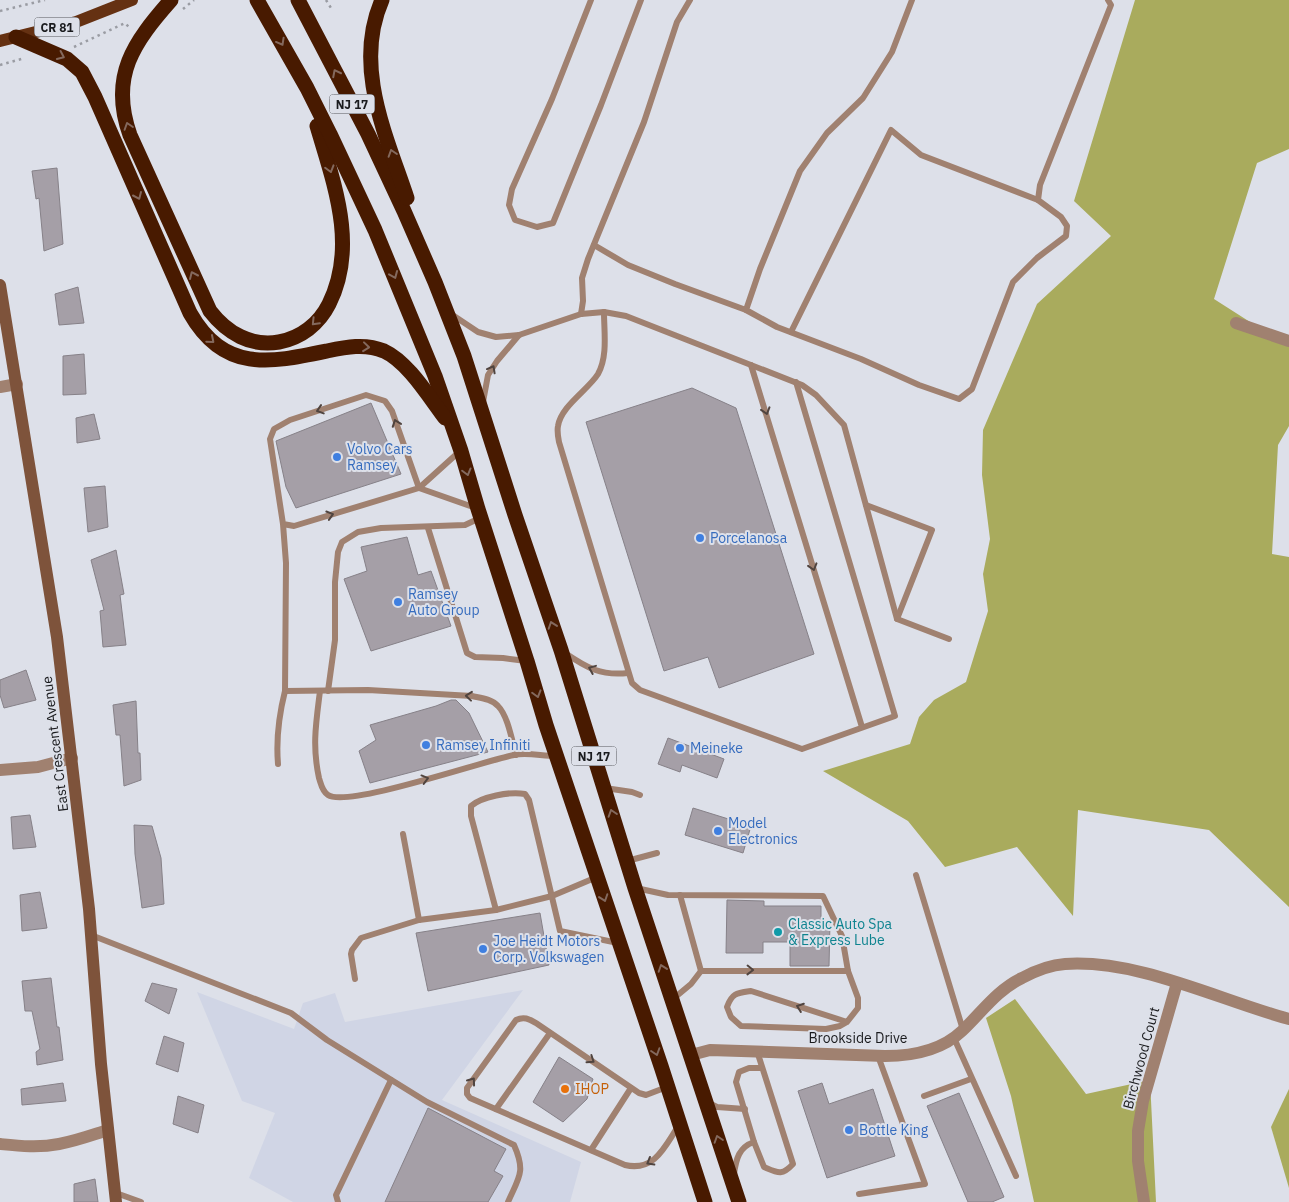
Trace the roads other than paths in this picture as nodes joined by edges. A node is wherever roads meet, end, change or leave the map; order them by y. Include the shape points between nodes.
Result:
1 (132, 0) edge
2 (257, 0) edge
3 (298, 0) edge
4 (382, 0) edge
5 (591, 0) edge
6 (641, 0) edge
7 (690, 0) edge
8 (912, 0) edge
9 (1108, 0) edge
10 (177, 8) edge
11 (16, 37) junction
12 (0, 41) edge
13 (306, 88) junction
14 (1038, 200) junction
15 (594, 245) junction
16 (435, 282) junction
17 (0, 285) edge
18 (746, 310) junction
19 (446, 311) junction
20 (604, 312) junction
21 (581, 314) junction
22 (1236, 324) dead end
23 (791, 332) junction
24 (519, 335) junction
25 (1289, 341) edge
26 (751, 365) junction
27 (796, 382) junction
28 (17, 384) junction
29 (0, 387) edge
30 (481, 411) junction
31 (452, 426) junction
32 (461, 451) junction
33 (419, 488) junction
34 (866, 505) junction
35 (479, 513) junction
36 (283, 524) junction
37 (428, 528) junction
38 (896, 620) junction
39 (949, 639) dead end
40 (561, 650) junction
41 (527, 662) junction
42 (628, 673) junction
43 (285, 691) junction
44 (320, 691) junction
45 (328, 691) junction
46 (862, 727) junction
47 (516, 754) junction
48 (557, 756) junction
49 (72, 758) junction
50 (278, 764) dead end
51 (0, 770) edge
52 (604, 788) junction
53 (640, 795) dead end
54 (403, 834) dead end
55 (657, 853) dead end
56 (627, 861) junction
57 (916, 875) dead end
58 (597, 878) junction
59 (635, 888) junction
60 (680, 895) junction
61 (552, 896) junction
62 (496, 910) junction
63 (419, 920) junction
64 (91, 935) junction
65 (620, 943) junction
66 (701, 970) junction
67 (848, 971) junction
68 (355, 979) dead end
69 (1176, 983) junction
70 (673, 998) junction
71 (1289, 1020) edge
72 (847, 1022) junction
73 (550, 1033) junction
74 (958, 1034) junction
75 (757, 1051) junction
76 (691, 1055) junction
77 (878, 1056) junction
78 (762, 1068) junction
79 (971, 1078) junction
80 (391, 1080) junction
81 (667, 1087) junction
82 (631, 1088) junction
83 (924, 1096) dead end
84 (706, 1102) junction
85 (496, 1109) junction
86 (744, 1109) junction
87 (680, 1124) junction
88 (108, 1130) junction
89 (754, 1142) junction
90 (0, 1144) edge
91 (591, 1150) junction
92 (1016, 1176) dead end
93 (732, 1182) junction
94 (859, 1194) dead end
95 (116, 1198) edge
96 (141, 1202) edge
97 (338, 1202) edge
98 (508, 1202) edge
99 (704, 1202) edge
100 (739, 1202) edge
101 (1144, 1202) edge

1 - 11 main road, CR 81 via 76,22
2 -> 13 highway, NJ 17
16 -> 3 highway, NJ 17 via 368,134
16 -> 4 highway via 373,92 372,33
5 - 6 lane via 512,189 509,205 515,220 537,227 553,223
7 - 15 lane via 677,22 644,122
8 - 18 lane via 892,52 864,98 827,133 800,171
9 - 14 lane via 1111,5 1040,185
13 -> 10 highway via 338,198 343,232 342,262 334,296 317,322 295,337 259,343 236,335 210,311 130,135 123,111 123,84 129,58 141,36
11 - 12 main road, CR 81
11 -> 31 highway via 67,58 82,72 190,313 212,342 237,356 263,361 286,360 350,346 373,347 395,357 405,366
13 -> 31 highway, NJ 17 via 375,230
14 - 23 lane via 921,155 891,130
14 - 23 lane via 1061,217 1067,226 1066,236 1013,282 972,390 959,398 919,385
15 - 18 lane via 628,265
15 - 21 lane via 582,278
16 - 19 highway, NJ 17
17 - 28 street, East Crescent Avenue
18 - 23 lane
19 - 24 lane via 478,332 496,337
19 - 30 highway, NJ 17
20 - 21 lane
20 - 26 lane via 626,316
20 - 42 lane via 602,363 597,374 562,415 558,442
21 - 24 lane
22 - 25 street
30 -> 24 lane via 488,375
26 - 27 lane
26 -> 46 lane
27 - 34 lane via 816,395 844,425
27 - 46 lane via 895,716
28 - 29 street
28 - 49 street, East Crescent Avenue via 57,637
40 -> 30 highway, NJ 17
31 - 32 highway, NJ 17
32 - 33 lane
32 -> 35 highway, NJ 17
33 - 35 lane
36 -> 33 lane via 294,526
33 -> 36 lane via 392,411 385,400 366,395 290,420 274,430 270,439
34 - 38 lane
34 - 38 lane via 932,530
35 - 37 lane via 464,525
35 - 41 highway, NJ 17
36 - 43 lane via 286,563
37 - 41 lane via 467,653 475,657
37 - 45 lane via 382,528 358,532 342,542 337,560 335,640
38 - 39 lane
42 -> 40 lane via 604,674
40 - 52 highway, NJ 17
41 -> 48 highway, NJ 17
42 - 46 lane via 640,690 802,749
43 - 44 lane
43 - 50 lane
44 - 45 lane
44 -> 47 lane via 314,735 315,758 322,788 337,798 378,792
47 -> 45 lane via 499,706 488,700 472,696 368,690
47 - 48 lane
48 - 58 highway, NJ 17
49 - 51 street via 38,767
49 - 64 street, East Crescent Avenue
52 - 53 lane
56 -> 52 highway, NJ 17
54 - 63 lane
55 - 56 lane
56 - 59 highway, NJ 17
57 - 74 lane
58 - 61 lane
58 -> 65 highway, NJ 17
59 - 60 lane
70 -> 59 highway, NJ 17
60 - 66 lane
60 - 67 lane via 823,896 842,936
61 - 62 lane
61 - 62 lane via 525,794 517,792 478,800 471,806 471,816
61 - 65 lane via 560,931
62 - 63 lane
63 - 68 lane via 361,938 351,954
64 - 80 lane via 291,1013
64 - 88 street, East Crescent Avenue
65 -> 81 highway, NJ 17
66 -> 67 lane
66 - 70 lane via 691,984
67 - 72 lane via 856,989 858,1008
69 - 71 street, Brookside Drive
69 - 74 street, Brookside Drive via 1120,967 1064,964 1044,968 998,993
69 - 101 street, Birchwood Court via 1143,1101 1138,1131 1138,1161
70 - 76 highway, NJ 17
72 -> 72 lane via 751,991 737,993 727,1007 731,1017 741,1026 826,1029
73 -> 82 lane
73 - 85 lane
85 -> 73 lane via 470,1098 467,1088 516,1020 527,1018
74 - 77 street, Brookside Drive via 928,1051
74 - 79 lane
75 - 76 street, Brookside Drive via 710,1050
75 - 77 street, Brookside Drive
75 - 78 lane
76 - 84 highway, NJ 17
77 - 94 lane via 925,1184
78 - 86 lane via 739,1072 736,1082
78 - 89 lane via 793,1164 778,1173 764,1167
79 - 83 lane
79 - 92 lane
80 - 97 lane via 336,1195
80 - 98 lane via 427,1102 514,1145 520,1158 521,1173
81 - 82 lane via 646,1095
81 - 87 highway, NJ 17
82 - 91 lane
84 - 86 lane
93 -> 84 highway, NJ 17
85 - 91 lane
86 - 89 lane
87 -> 91 lane via 658,1156 644,1166 625,1165
87 - 99 highway, NJ 17
88 - 90 street via 45,1146
88 - 95 street, East Crescent Avenue
89 - 93 lane via 746,1145 737,1156
93 - 100 highway, NJ 17
95 - 96 lane

